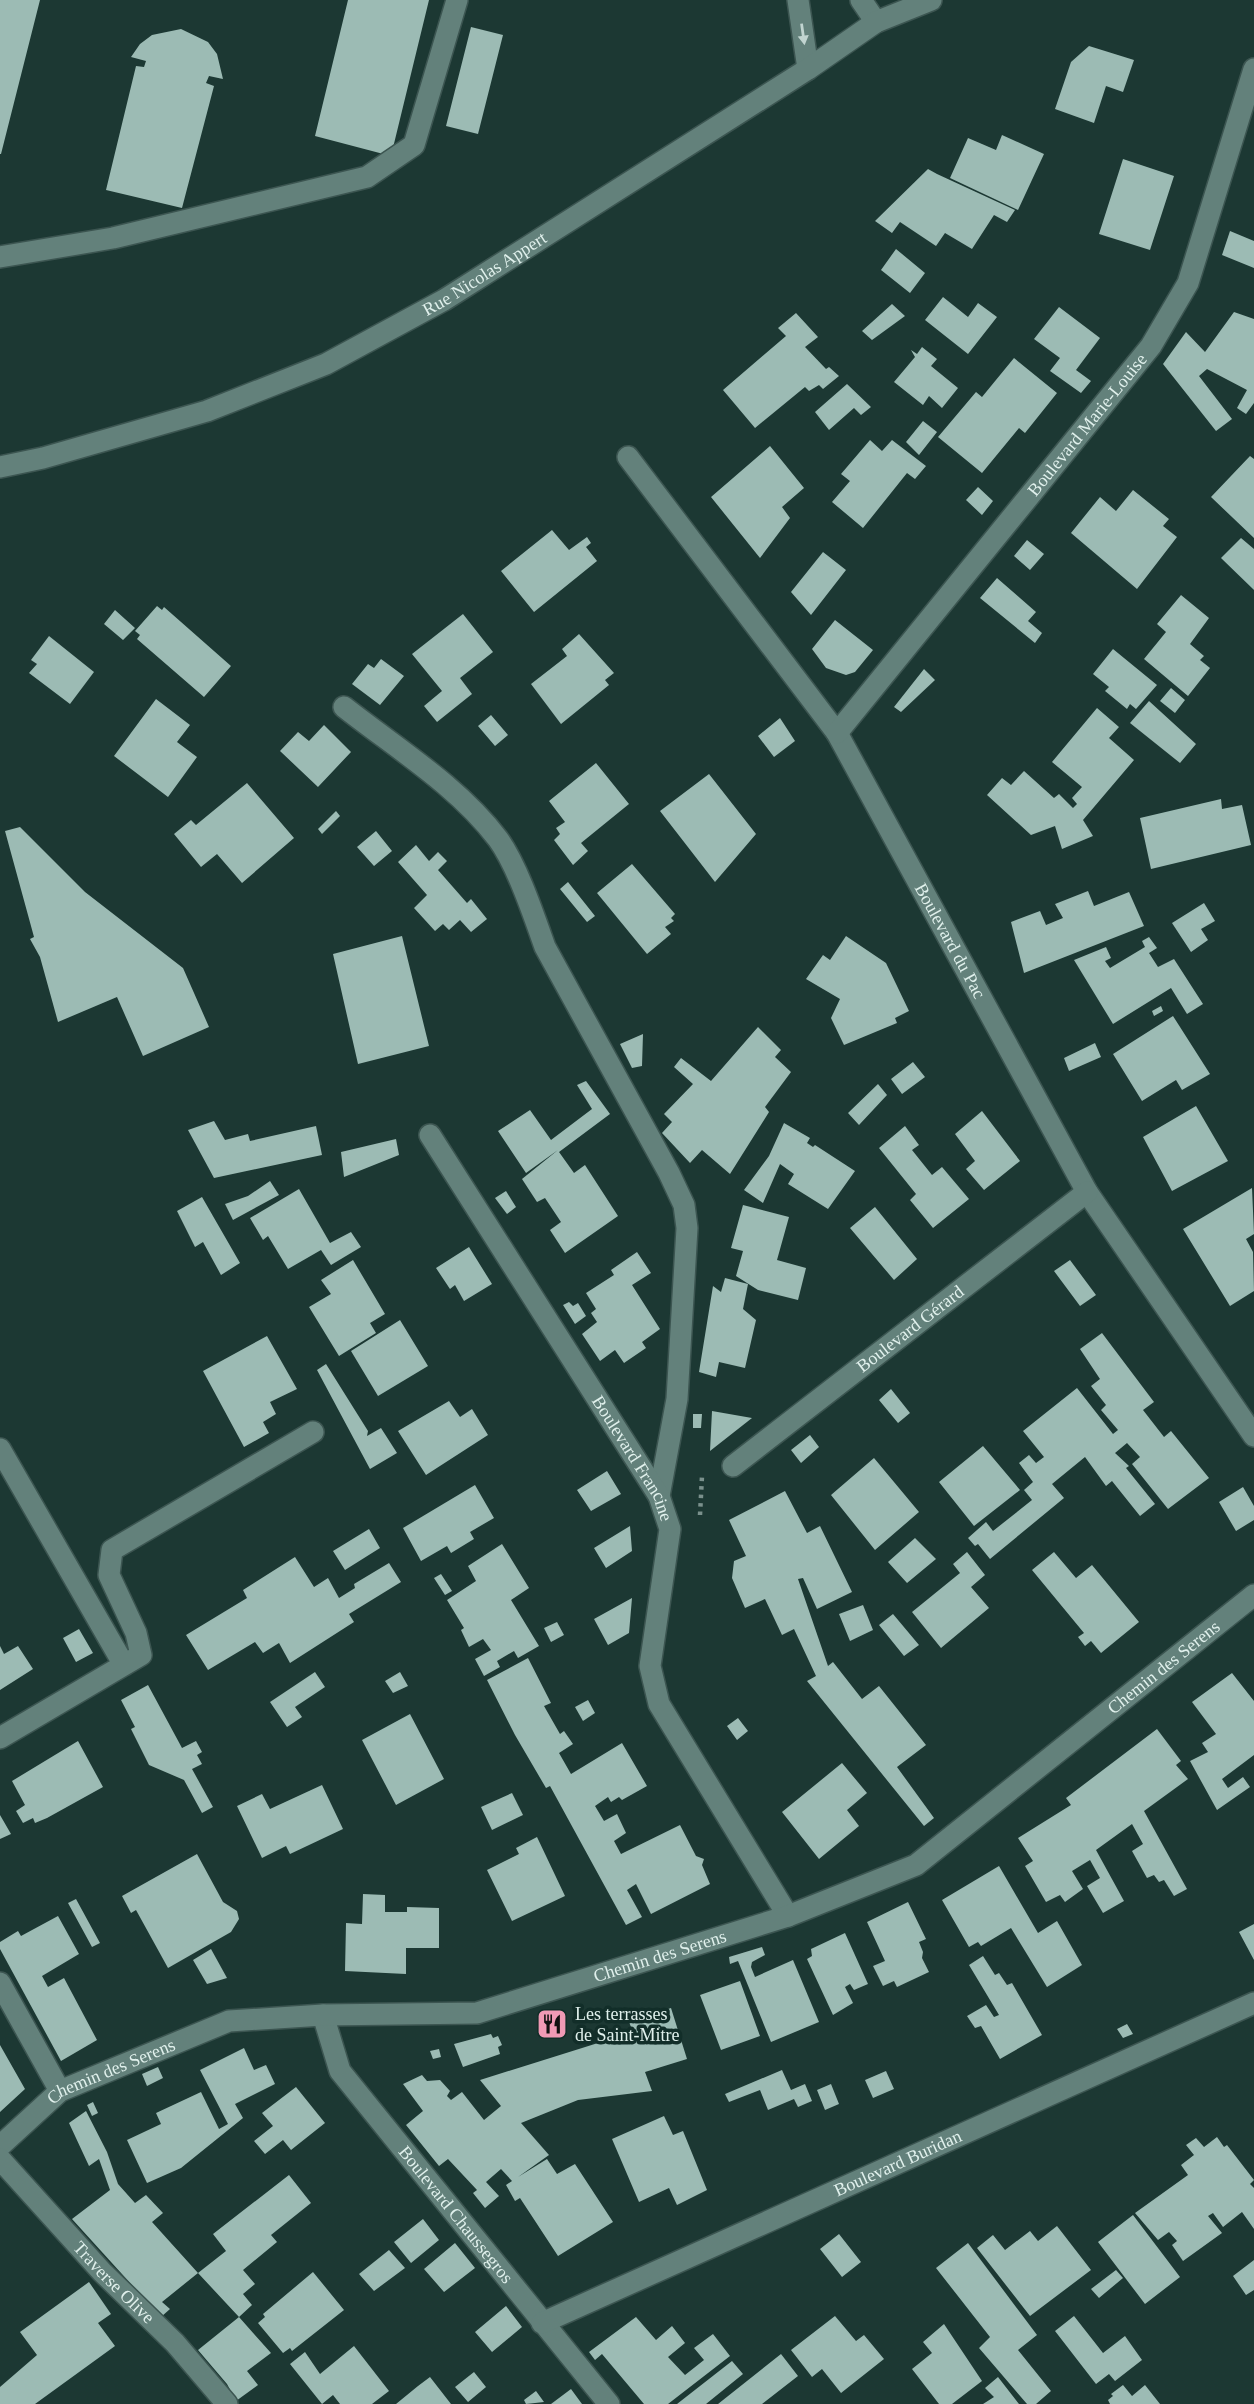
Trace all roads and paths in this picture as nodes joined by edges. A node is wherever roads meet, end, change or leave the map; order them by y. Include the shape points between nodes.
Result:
1 (457, 0) edge
2 (798, 0) edge
3 (861, 0) edge
4 (931, 0) edge
5 (876, 22) junction
6 (808, 69) junction
7 (1254, 69) edge
8 (0, 257) edge
9 (628, 457) dead end
10 (0, 467) edge
11 (344, 706) dead end
12 (837, 733) junction
13 (430, 1135) dead end
14 (1087, 1192) junction
15 (313, 1432) dead end
16 (1254, 1436) edge
17 (0, 1449) edge
18 (733, 1466) dead end
19 (659, 1496) junction
20 (1254, 1595) edge
21 (124, 1665) junction
22 (0, 1738) edge
23 (788, 1916) junction
24 (0, 1983) edge
25 (1254, 2003) edge
26 (323, 2015) junction
27 (60, 2091) junction
28 (0, 2146) edge
29 (0, 2159) edge
30 (542, 2323) junction
31 (227, 2404) edge
32 (608, 2404) edge

1 - 8 street via 414,145 367,177 113,238
2 -> 6 street
3 - 5 street
4 - 5 street, Rue Nicolas Appert
5 - 6 street, Rue Nicolas Appert
6 - 10 street, Rue Nicolas Appert via 444,300 326,364 207,411
7 - 12 street, Boulevard Marie-Louise via 1188,283 1150,346
9 - 12 street, Boulevard du Pac
11 - 19 street via 463,801 499,841 545,947 684,1205 687,1228 677,1399
12 - 14 street, Boulevard du Pac
13 - 19 street, Boulevard Francine
14 - 16 street, Boulevard du Pac
14 - 18 street, Boulevard Gérard
15 - 21 street via 112,1550 109,1575 136,1633 141,1655
17 - 21 street
19 - 23 street, Boulevard Francine via 670,1529 650,1666 659,1703
20 - 23 street, Chemin des Serens via 916,1865
21 - 22 street
23 - 26 street, Chemin des Serens via 477,2013
24 - 27 street
25 - 30 street, Boulevard Buridan
26 - 27 street, Chemin des Serens via 229,2021
26 - 30 street, Boulevard Chaussegros via 340,2071
27 - 28 street, Chemin des Serens
29 - 31 street, Traverse Olive
30 - 32 street, Boulevard Chaussegros

